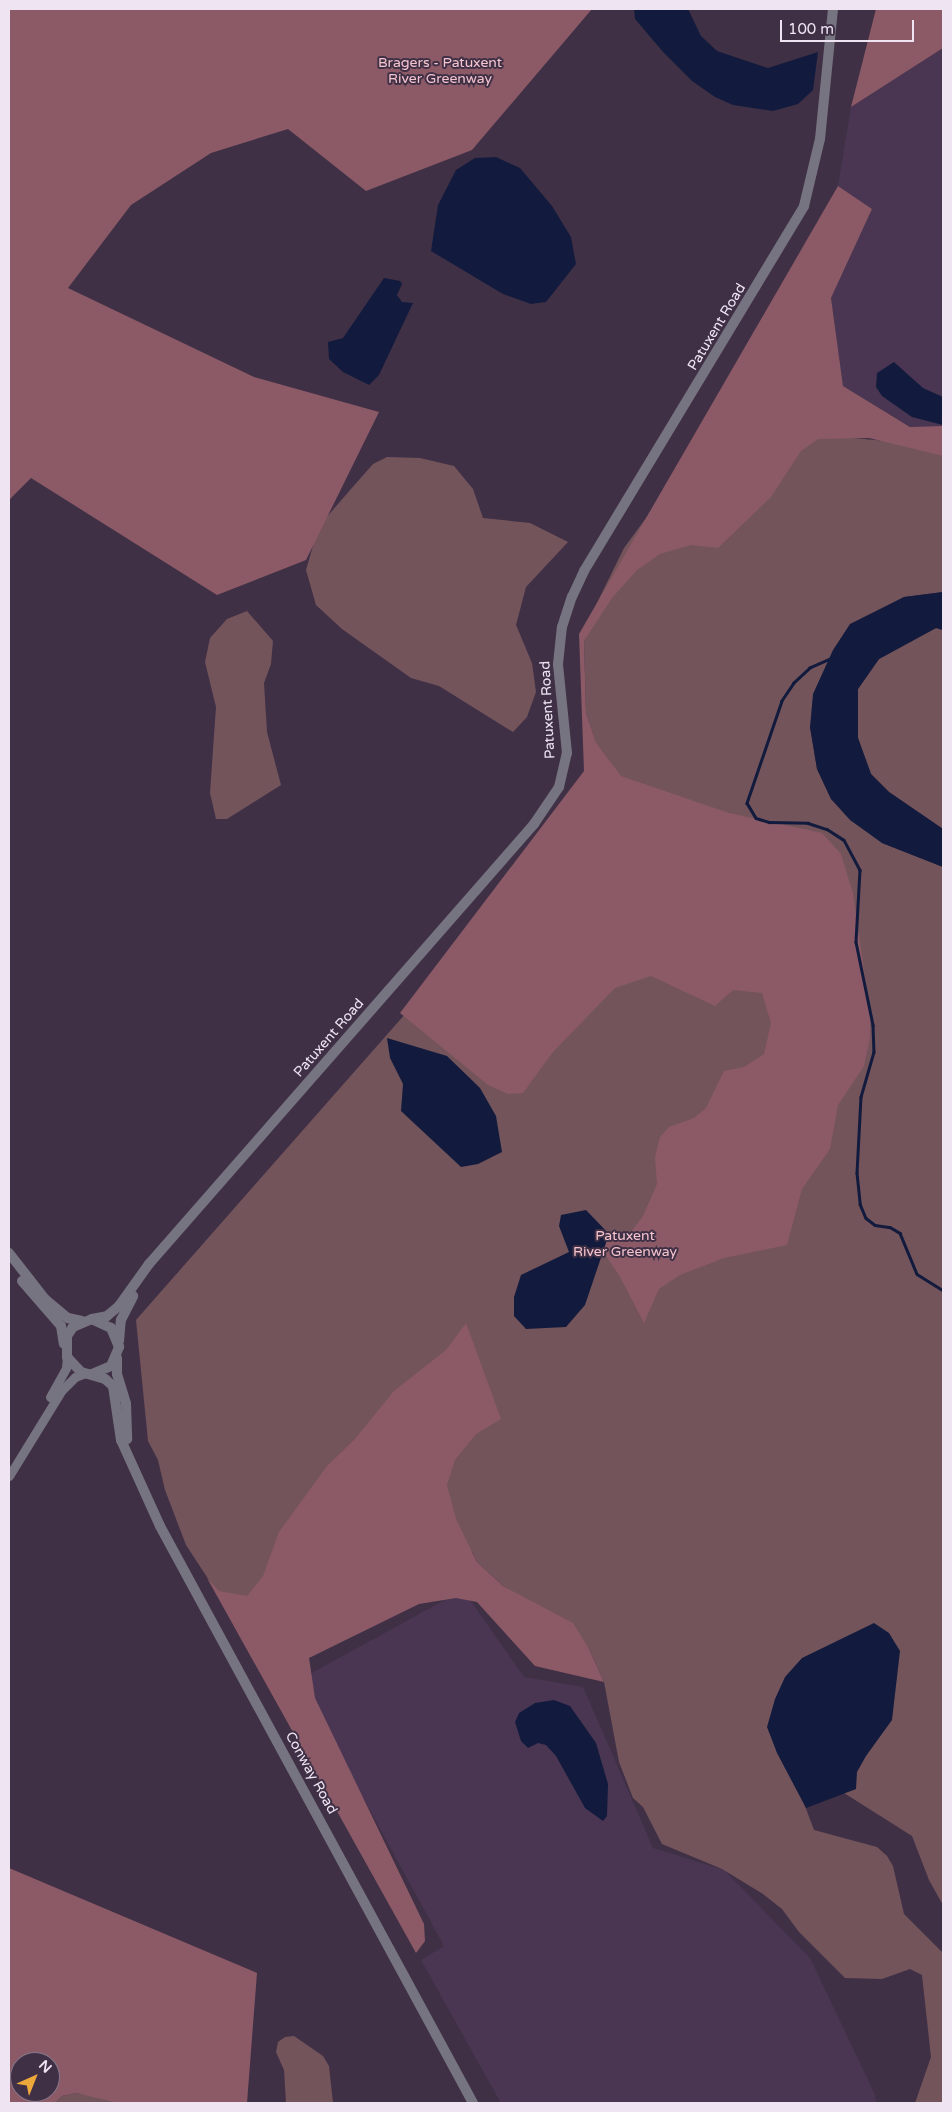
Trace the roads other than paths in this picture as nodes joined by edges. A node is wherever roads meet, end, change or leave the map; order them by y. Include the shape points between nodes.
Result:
1 (833, 9) edge
2 (11, 1257) edge
3 (149, 1264) junction
4 (87, 1320) junction
5 (66, 1352) junction
6 (118, 1352) junction
7 (89, 1374) junction
8 (39, 1422) junction
9 (127, 1456) junction
10 (9, 1476) edge
11 (474, 2103) edge

1 - 3 street, Patuxent Road via 820,140 804,206 584,571 572,597 562,627 558,664 567,753 559,787 534,824
2 - 4 street, Conway Road via 45,1299 68,1318
2 - 5 street, Conway Road via 29,1293 60,1326
3 - 4 street, Patuxent Road via 120,1306 107,1316
3 - 6 street, Patuxent Road via 121,1320
4 - 5 street via 73,1327
4 - 6 street, Conway Road via 111,1328
5 - 7 street, Conway Road via 72,1366
5 - 8 street via 66,1368
6 - 7 street via 102,1372
6 - 9 street, Conway Road via 117,1374 126,1404
7 - 8 street via 75,1377
7 - 9 street, Conway Road via 113,1386 121,1440
8 - 10 street
9 - 11 street, Conway Road via 160,1526

